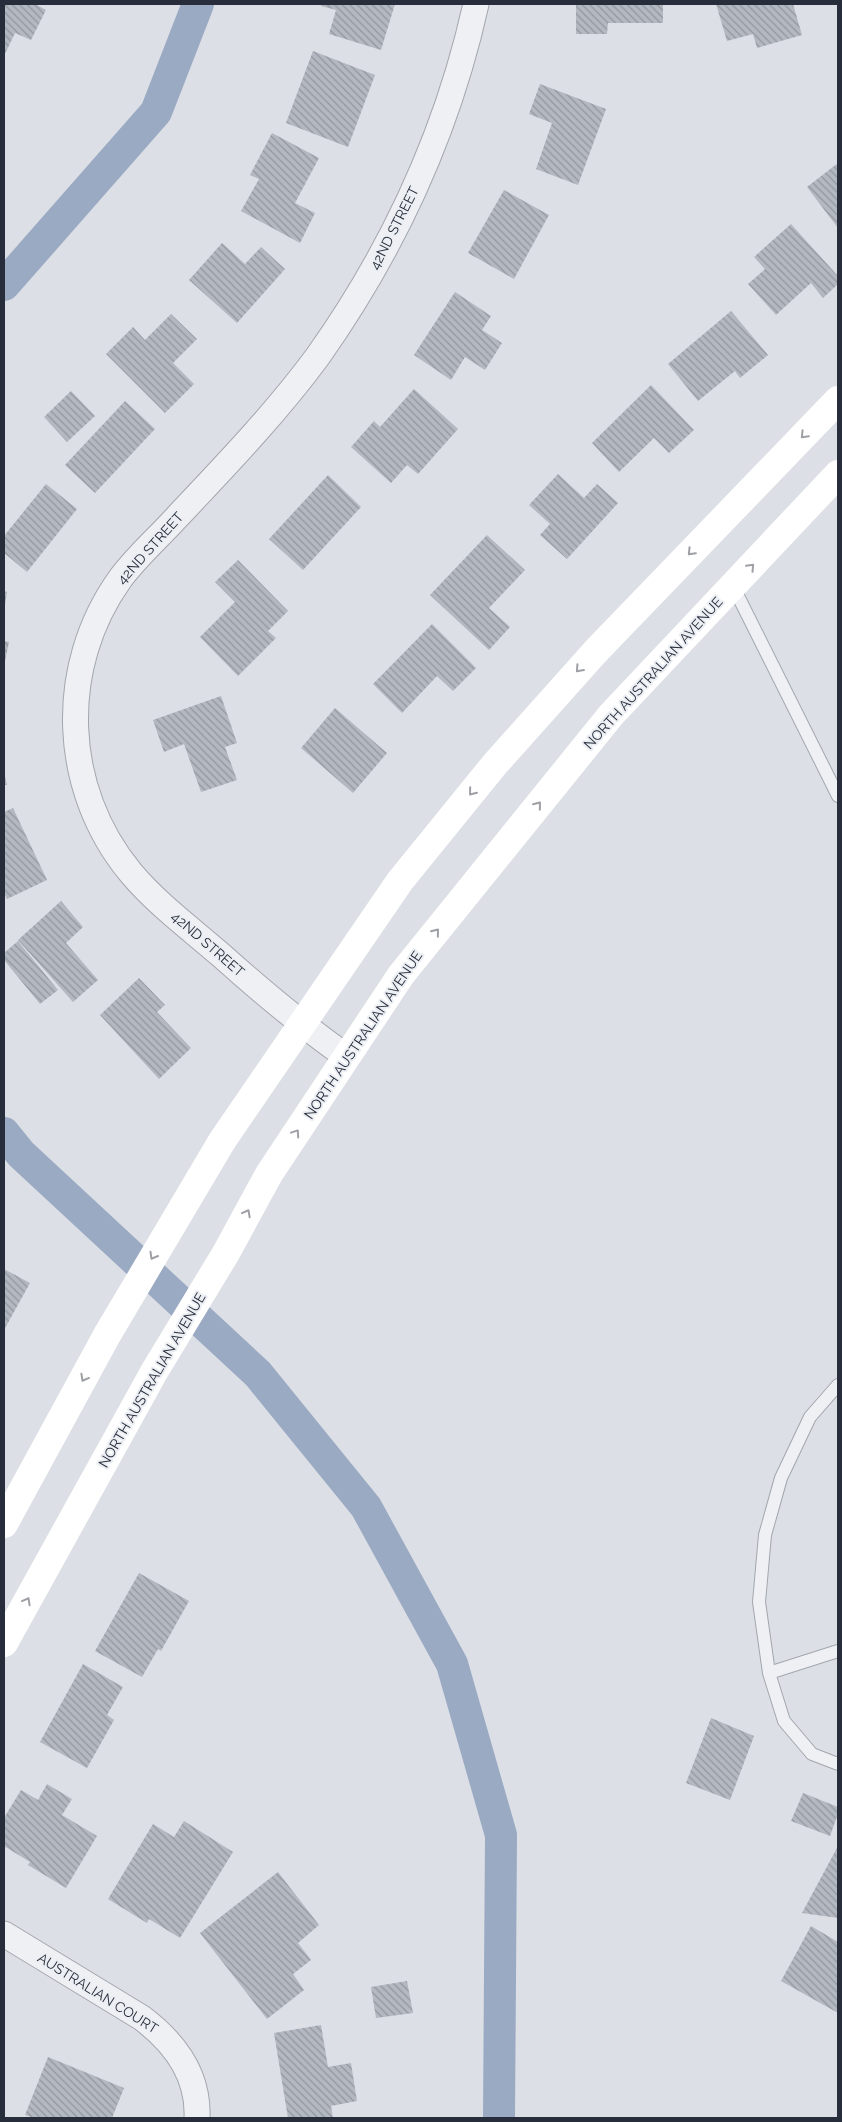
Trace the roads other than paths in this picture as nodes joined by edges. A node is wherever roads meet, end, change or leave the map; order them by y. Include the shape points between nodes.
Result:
1 (476, 4) edge
2 (838, 400) edge
3 (838, 474) edge
4 (733, 586) junction
5 (838, 796) edge
6 (300, 1024) junction
7 (347, 1057) junction
8 (838, 1385) edge
9 (4, 1524) edge
10 (4, 1643) edge
11 (838, 1651) edge
12 (769, 1673) junction
13 (838, 1764) edge
14 (4, 1934) edge
15 (197, 2118) edge

1 - 6 street, 42ND STREET via 448,106 413,194 369,277 317,356 258,429 123,576 96,620 80,669 75,704 77,757 102,831 148,892
2 -> 6 main road via 596,651 495,764 400,880
4 -> 3 main road, NORTH AUSTRALIAN AVENUE
4 - 5 lane
7 -> 4 main road, NORTH AUSTRALIAN AVENUE via 401,975 611,715
6 - 7 street, 42ND STREET
6 -> 9 main road via 177,1214
10 -> 7 main road, NORTH AUSTRALIAN AVENUE via 154,1372 269,1174
8 - 12 lane via 810,1417 781,1478 765,1535 759,1602
11 - 12 lane
12 - 13 lane via 784,1721 812,1754
14 - 15 street, AUSTRALIAN COURT via 161,2032 187,2066 194,2086

